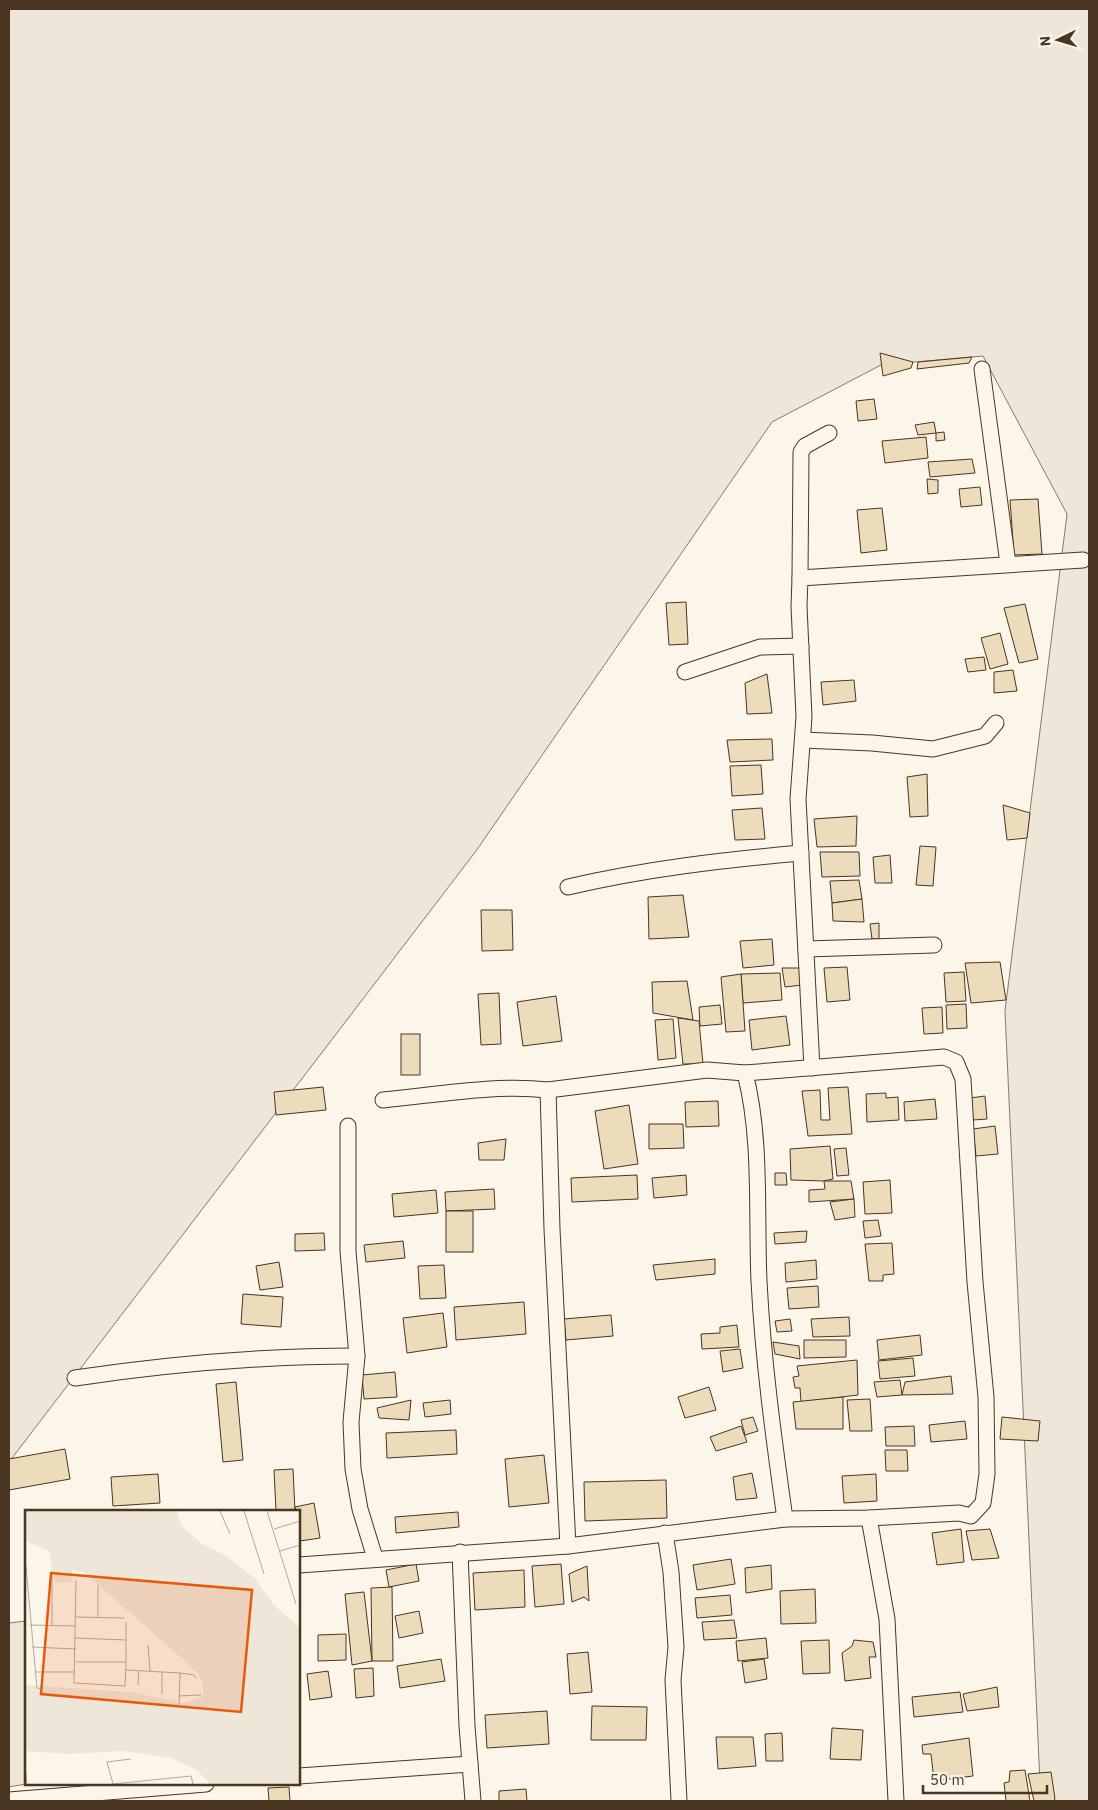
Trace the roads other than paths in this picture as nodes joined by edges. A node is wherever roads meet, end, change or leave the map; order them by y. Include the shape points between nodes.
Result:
1 (982, 369) dead end
2 (829, 433) dead end
3 (1082, 560) dead end
4 (1008, 564) junction
5 (800, 578) junction
6 (801, 646) junction
7 (685, 672) dead end
8 (996, 723) dead end
9 (803, 740) junction
10 (801, 853) junction
11 (568, 887) dead end
12 (934, 945) dead end
13 (806, 949) junction
14 (812, 1068) junction
15 (745, 1073) junction
16 (548, 1090) junction
17 (383, 1100) dead end
18 (348, 1126) dead end
19 (357, 1356) junction
20 (74, 1378) dead end
21 (869, 1518) junction
22 (785, 1519) junction
23 (665, 1533) junction
24 (568, 1546) junction
25 (460, 1552) junction
26 (375, 1558) junction
27 (300, 1565) edge
28 (470, 1764) junction
29 (300, 1776) edge
30 (194, 1785) edge
31 (9, 1800) edge
32 (473, 1801) edge
33 (679, 1801) edge
34 (896, 1801) edge

1 - 4 street
2 - 5 street via 800,452
3 - 4 street
4 - 5 street
5 - 6 street
6 - 7 street via 760,648
6 - 9 street
8 - 9 street via 985,736 933,749
9 - 10 street via 798,799
10 - 11 street via 688,864
10 - 13 street
12 - 13 street
13 - 14 street
14 - 15 street
14 - 21 street via 944,1057 956,1062 963,1080 974,1282 986,1397 987,1474 983,1503 970,1516 959,1513
15 - 16 street via 707,1070
15 - 22 street via 754,1136 759,1283
16 - 17 street via 488,1090
16 - 24 street
18 - 19 street via 348,1251
19 - 20 street via 219,1360
19 - 26 street via 351,1422 353,1469 360,1509
21 - 22 street
21 - 34 street via 888,1619
22 - 23 street
23 - 24 street
23 - 33 street via 676,1647 673,1680
24 - 25 street
25 - 26 street
25 - 28 street
26 - 27 street
28 - 29 street
28 - 32 street
30 - 31 street

